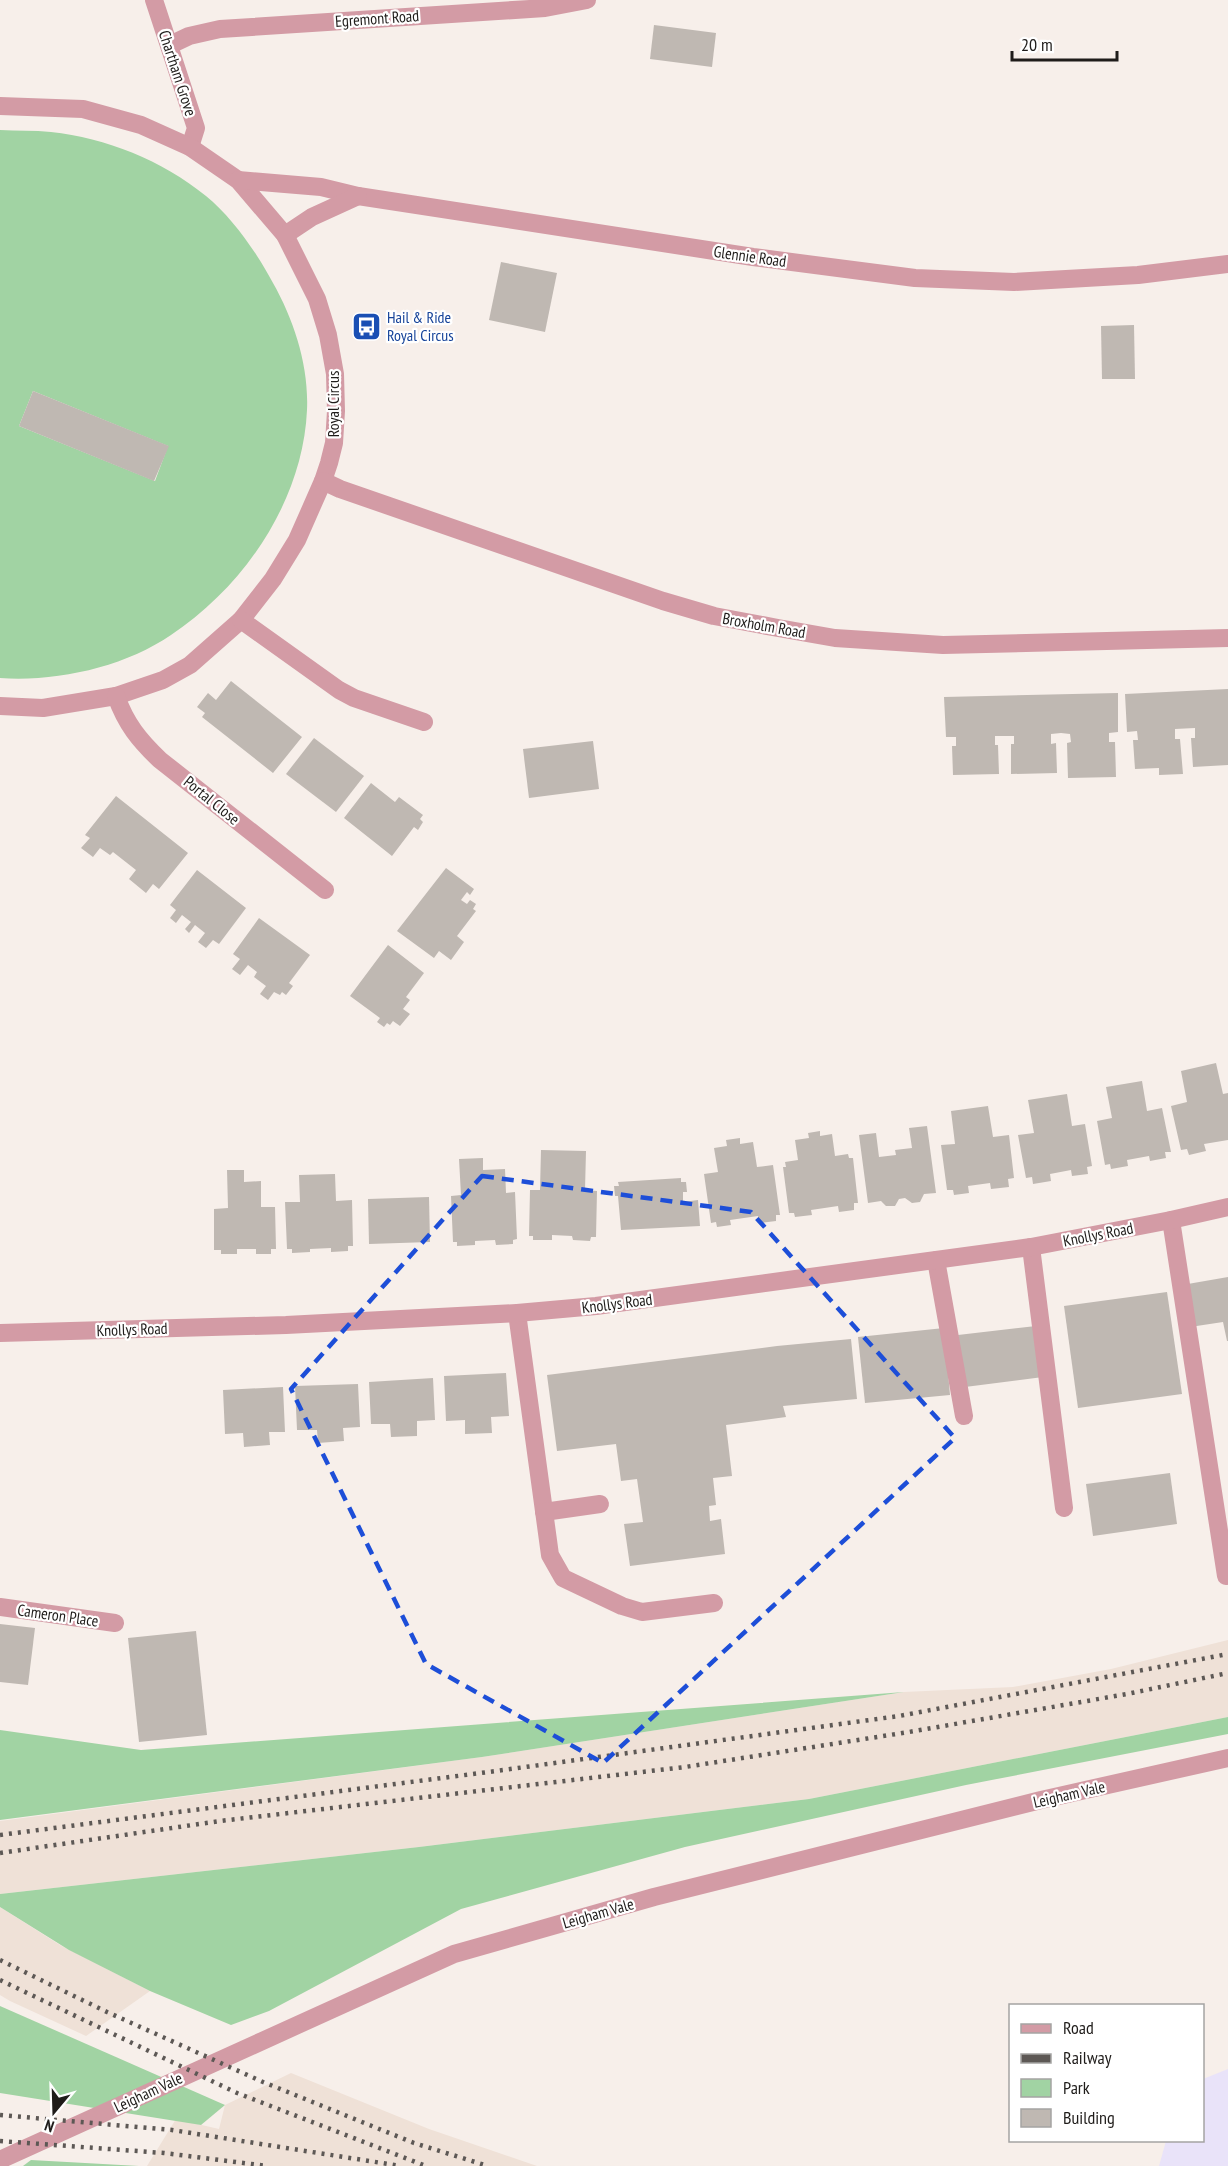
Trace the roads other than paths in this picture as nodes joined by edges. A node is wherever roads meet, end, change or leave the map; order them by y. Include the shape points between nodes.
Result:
1 (154, 0) edge
2 (587, 0) edge
3 (170, 45) junction
4 (0, 106) edge
5 (190, 147) junction
6 (238, 180) junction
7 (358, 196) junction
8 (285, 235) junction
9 (1228, 264) edge
10 (323, 481) junction
11 (241, 620) junction
12 (1228, 638) edge
13 (116, 696) junction
14 (0, 706) edge
15 (424, 722) dead end
16 (325, 890) dead end
17 (1228, 1207) edge
18 (1171, 1220) junction
19 (1031, 1247) junction
20 (936, 1260) junction
21 (517, 1312) junction
22 (0, 1333) edge
23 (964, 1416) dead end
24 (600, 1504) dead end
25 (1064, 1508) dead end
26 (544, 1512) junction
27 (1226, 1576) dead end
28 (714, 1603) dead end
29 (0, 1607) edge
30 (115, 1623) dead end
31 (1228, 1758) edge
32 (0, 2160) edge

1 - 3 street, Chartham Grove
2 - 3 street, Egremont Road via 545,8 220,29
3 - 5 street, Chartham Grove via 196,128
4 - 5 street, Royal Circus via 83,110 141,125
5 - 6 street, Royal Circus
6 - 7 street, Glennie Road via 321,187
6 - 8 street, Royal Circus
7 - 8 street via 312,217
7 - 9 street, Glennie Road via 915,278 1014,282 1138,275
8 - 10 street, Royal Circus via 317,299 335,374 334,443
10 - 11 street, Royal Circus via 297,540
10 - 12 street, Broxholm Road via 478,539 663,601 714,616 835,638 943,645
11 - 13 street, Royal Circus via 190,665 163,680
11 - 15 street via 339,690
13 - 14 street, Royal Circus via 43,708
13 - 16 street, Portal Close via 139,739 160,759
17 - 18 street, Knollys Road
18 - 19 street, Knollys Road
18 - 27 street
19 - 20 street, Knollys Road
19 - 25 street
20 - 21 street, Knollys Road via 596,1306
20 - 23 street
21 - 22 street, Knollys Road via 286,1325
21 - 26 street
24 - 26 street
26 - 28 street via 550,1555 563,1578 642,1612
29 - 30 street, Cameron Place
31 - 32 street, Leigham Vale via 1041,1800 654,1897 454,1954

